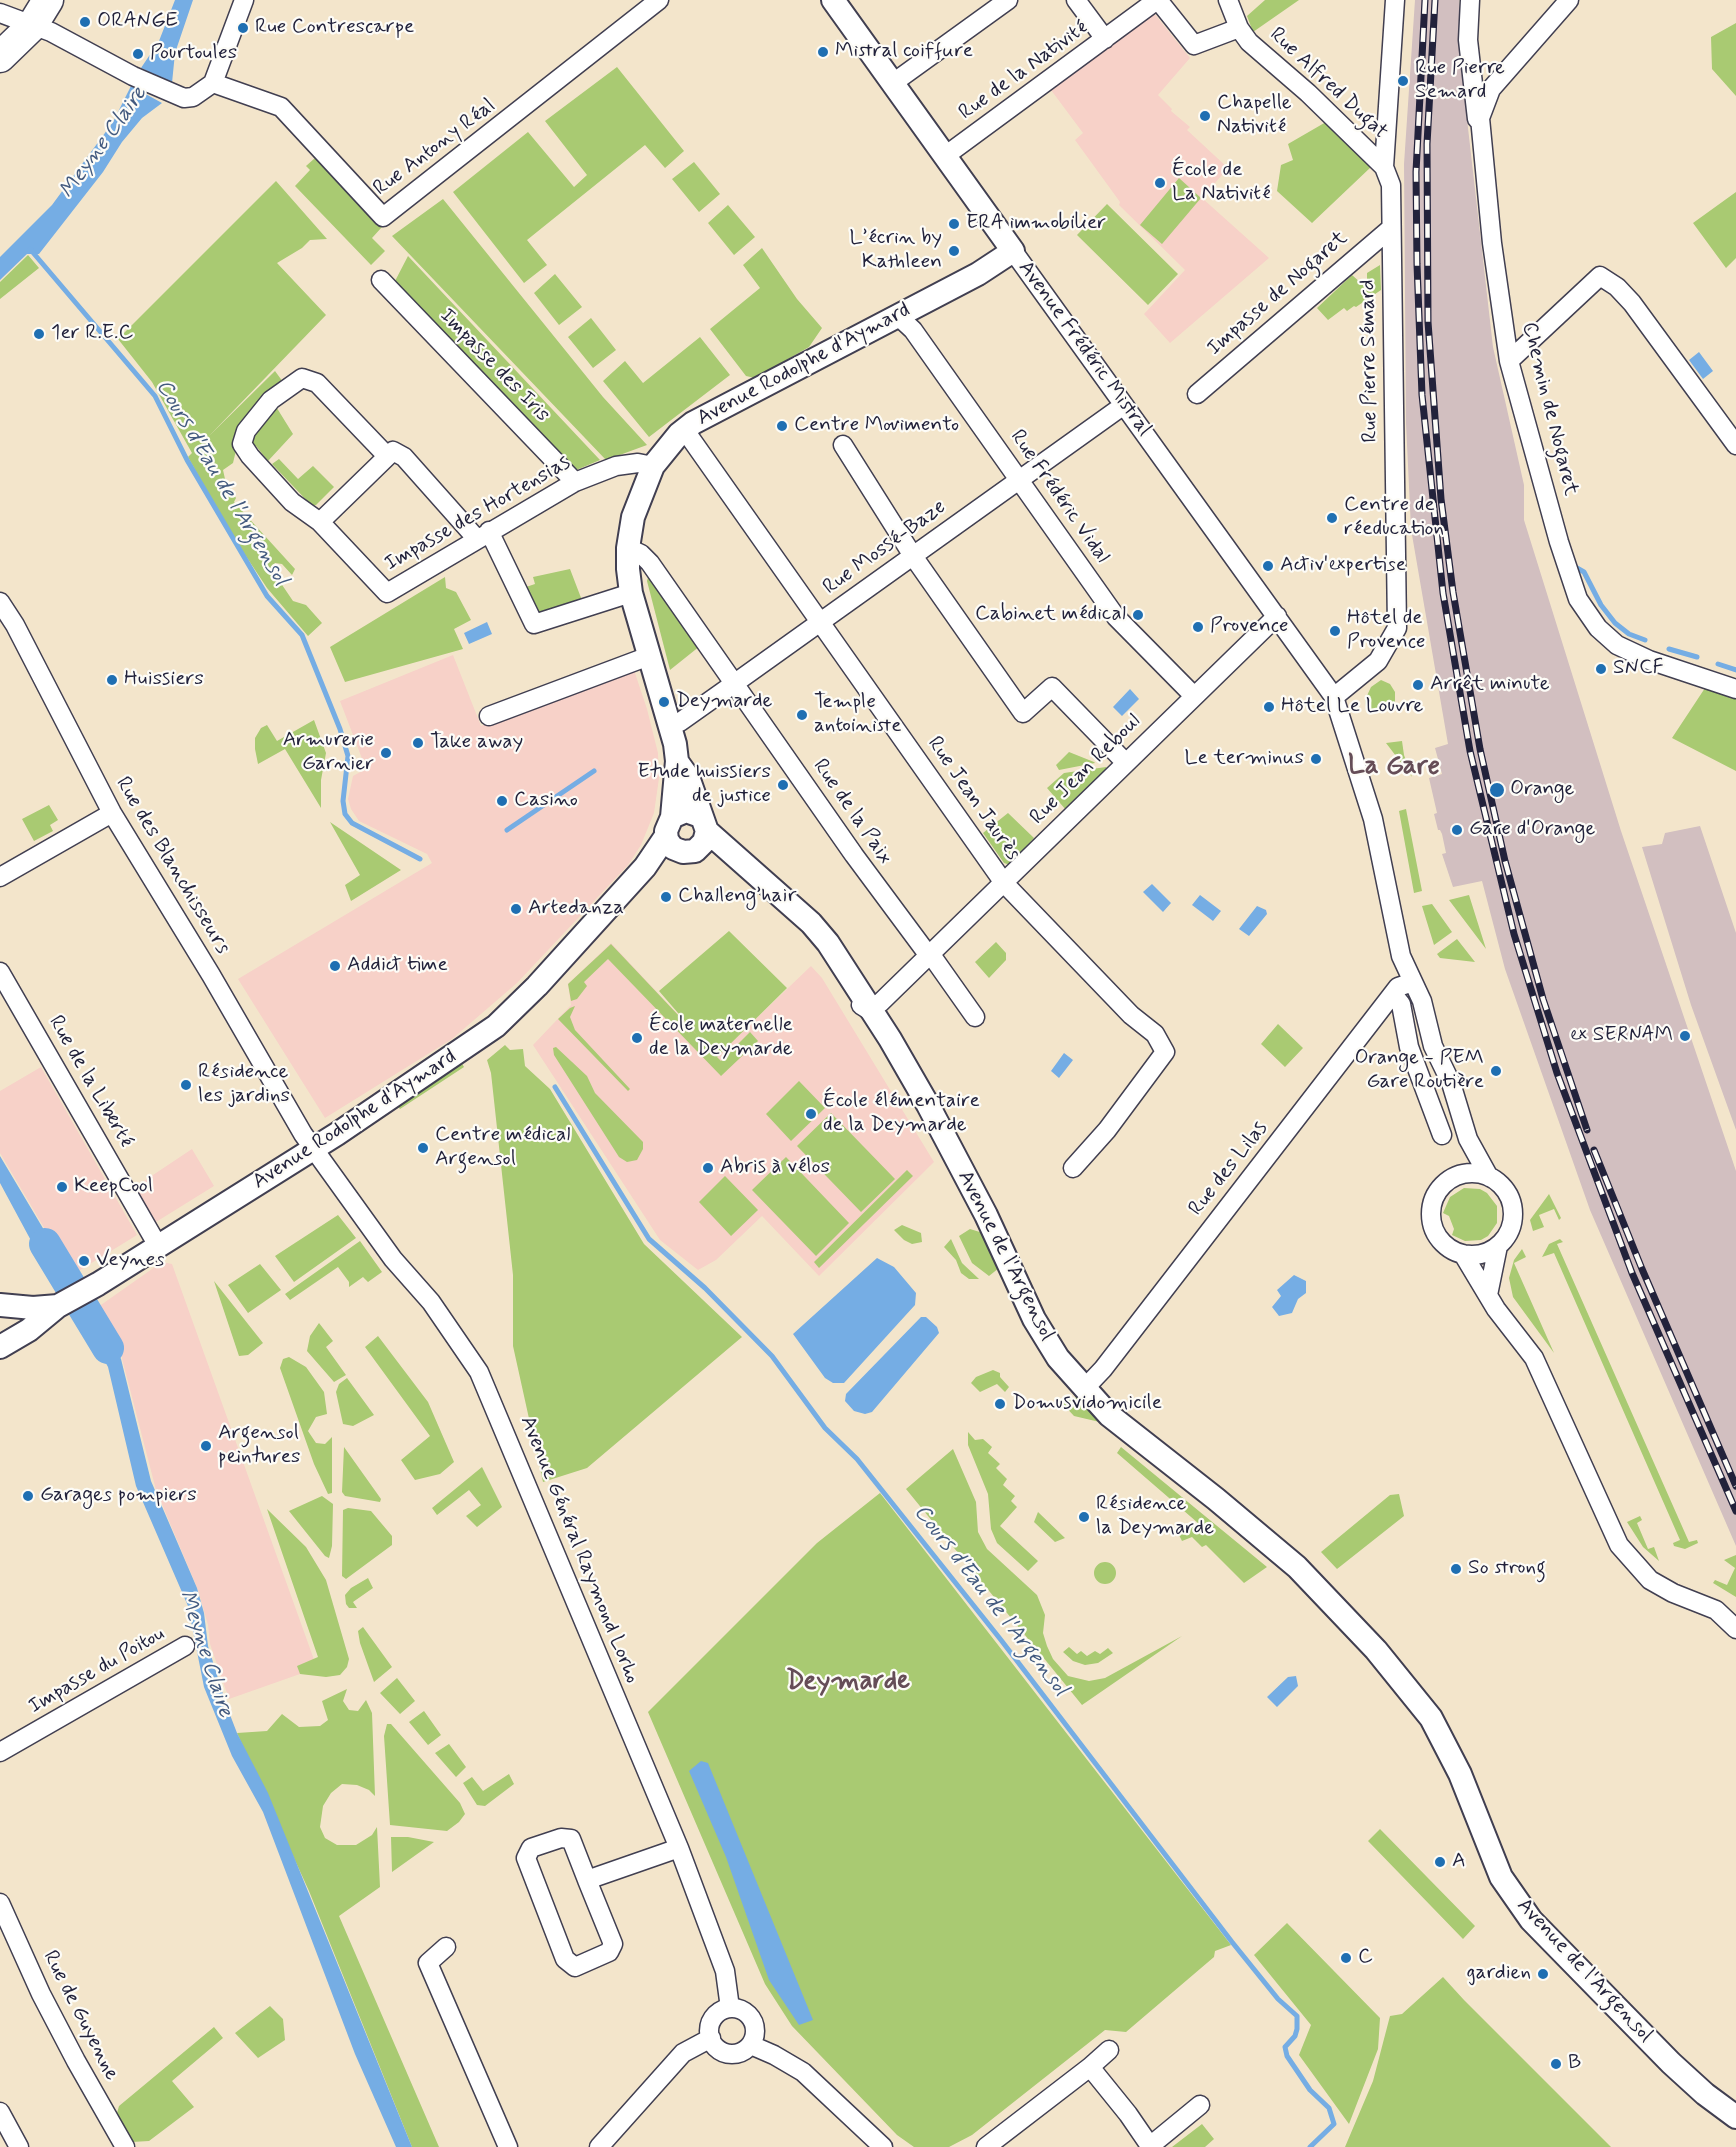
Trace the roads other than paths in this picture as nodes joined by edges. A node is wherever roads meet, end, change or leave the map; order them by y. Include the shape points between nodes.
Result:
1 (48, 0) edge
2 (244, 0) edge
3 (659, 0) edge
4 (1008, 0) edge
5 (1076, 0) edge
6 (1158, 0) edge
7 (1228, 0) edge
8 (1395, 0) edge
9 (1470, 0) edge
10 (1569, 0) edge
11 (841, 3) edge
12 (0, 13) edge
13 (32, 26) junction
14 (1239, 28) junction
15 (1105, 39) junction
16 (0, 57) edge
17 (213, 83) junction
18 (893, 83) junction
19 (1479, 130) junction
20 (945, 156) junction
21 (1384, 167) junction
22 (1390, 229) junction
23 (1013, 251) junction
24 (381, 280) dead end
25 (898, 316) junction
26 (1509, 361) junction
27 (1197, 394) dead end
28 (1124, 405) junction
29 (684, 429) junction
30 (843, 444) dead end
31 (1736, 445) edge
32 (387, 456) junction
33 (653, 466) junction
34 (1018, 480) junction
35 (574, 482) junction
36 (320, 522) junction
37 (482, 535) junction
38 (628, 548) junction
39 (913, 556) junction
40 (631, 593) junction
41 (0, 602) edge
42 (1277, 616) junction
43 (820, 622) junction
44 (649, 656) junction
45 (735, 684) junction
46 (1736, 689) edge
47 (1193, 695) junction
48 (1334, 697) junction
49 (489, 716) dead end
50 (670, 725) junction
51 (677, 761) junction
52 (1125, 762) junction
53 (112, 813) junction
54 (703, 831) junction
55 (672, 834) junction
56 (0, 877) edge
57 (1004, 883) junction
58 (929, 956) junction
59 (840, 962) junction
60 (0, 972) edge
61 (1413, 982) junction
62 (848, 991) junction
63 (1393, 994) junction
64 (872, 1009) junction
65 (975, 1017) dead end
66 (906, 1069) junction
67 (1442, 1135) dead end
68 (1468, 1139) junction
69 (314, 1148) junction
70 (1073, 1168) dead end
71 (1457, 1176) junction
72 (1489, 1177) junction
73 (158, 1246) junction
74 (1498, 1246) junction
75 (1463, 1254) junction
76 (1488, 1295) junction
77 (0, 1305) edge
78 (31, 1319) junction
79 (0, 1347) edge
80 (1084, 1389) junction
81 (1736, 1629) edge
82 (185, 1646) dead end
83 (0, 1752) edge
84 (679, 1848) junction
85 (588, 1880) junction
86 (0, 1903) edge
87 (446, 1947) dead end
88 (730, 2008) junction
89 (711, 2038) junction
90 (751, 2045) junction
91 (1109, 2050) dead end
92 (1090, 2067) junction
93 (1200, 2105) dead end
94 (0, 2112) edge
95 (1736, 2117) edge
96 (19, 2147) edge
97 (125, 2147) edge
98 (508, 2147) edge
99 (599, 2147) edge
100 (883, 2147) edge
101 (986, 2147) edge

1 - 13 main road
2 - 17 street
3 - 17 street, Rue Antony Réal via 383,217 281,107
4 - 18 street
5 - 15 street
6 - 14 street via 1194,45
6 - 15 street, Rue de la Nativité
7 - 14 street, Rue Alfred Dugat
8 - 21 street, Rue Pierre Sémard
9 - 19 street via 1470,72
10 - 19 street, Chemin de Nogaret via 1491,89 1482,107
11 - 18 street, Avenue Frédéric Mistral
12 - 13 street
13 - 16 main road
13 - 17 street via 184,98 193,97
14 - 21 street, Rue Alfred Dugat
15 - 20 street, Rue de la Nativité
18 - 20 street, Avenue Frédéric Mistral
19 - 26 street, Chemin de Nogaret
20 - 23 street, Avenue Frédéric Mistral
21 - 22 street, Rue Pierre Sémard via 1391,185
22 - 27 street, Impasse de Nogaret
22 - 48 street, Rue Pierre Sémard via 1398,628 1378,661
23 - 25 street, Avenue Rodolphe d'Aymard
23 - 28 street, Avenue Frédéric Mistral
24 - 35 street, Impasse des Iris
25 - 29 street, Avenue Rodolphe d'Aymard
25 - 34 street, Rue Frédéric Vidal via 913,330
26 - 31 street via 1600,276 1632,303
26 - 46 street, Chemin de Nogaret via 1559,542 1578,599 1598,628 1617,645 1649,660
28 - 34 street, Rue Mossé-Baze
28 - 42 street, Avenue Frédéric Mistral
29 - 33 street, Avenue Rodolphe d'Aymard
29 - 43 street, Rue Jean Jaurès
30 - 39 street
32 - 36 street
32 - 36 street, Impasse des Hortensias via 317,383 302,378 287,387 255,419 242,444 292,502
32 - 37 street via 393,451 404,457
33 - 35 street, Impasse des Hortensias via 616,466
33 - 38 street, Avenue Rodolphe d'Aymard via 636,507
34 - 39 street, Rue Mossé-Baze
34 - 47 street, Rue Frédéric Vidal via 1116,617
35 - 37 street, Impasse des Hortensias
36 - 37 street, Impasse des Hortensias via 387,593
37 - 40 street via 534,624
38 - 40 street, Avenue Rodolphe d'Aymard
38 - 45 street, Rue de la Paix via 650,563
39 - 43 street, Rue Mossé-Baze
39 - 52 street via 1023,713 1052,687
40 - 44 street, Avenue Rodolphe d'Aymard
41 - 53 street, Rue des Blanchisseurs
42 - 47 street, Rue Jean Reboul
42 - 48 street, Avenue Frédéric Mistral
43 - 45 street, Rue Mossé-Baze
43 - 57 street, Rue Jean Jaurès
44 - 49 street
44 - 50 street, Avenue Rodolphe d'Aymard
45 - 50 street, Rue Mossé-Baze
45 - 58 street, Rue de la Paix
47 - 52 street, Rue Jean Reboul
48 - 61 street, Avenue Frédéric Mistral via 1365,788 1401,956
50 - 51 street, Avenue Rodolphe d'Aymard
51 - 54 street, Avenue Rodolphe d'Aymard via 688,777
51 - 55 street, Avenue Rodolphe d'Aymard
52 - 57 street, Rue Jean Reboul
53 - 56 street
53 - 69 street, Rue des Blanchisseurs
54 - 55 street via 689,852
54 - 55 street via 686,811
54 - 59 street, Avenue de l'Argensol via 811,923
55 - 69 street, Avenue Rodolphe d'Aymard via 537,986 496,1026
57 - 58 street, Rue Jean Reboul
57 - 70 street, Rue Jean Jaurès via 1131,1015 1155,1034 1165,1052 1107,1130
58 - 64 street, Rue Jean Reboul
58 - 65 street, Rue de la Paix
59 - 62 street, Avenue de l'Argensol
59 - 64 street, Avenue de l'Argensol
60 - 73 street, Rue de la Liberté
61 - 63 street, Rue des Lilas via 1402,984
61 - 68 street, Avenue Frédéric Mistral
62 - 64 street via 865,1009
62 - 66 street, Avenue de l'Argensol via 877,1041
63 - 67 street via 1401,1004 1409,1047
63 - 80 street, Rue des Lilas
64 - 66 street, Avenue de l'Argensol
66 - 80 street, Avenue de l'Argensol via 986,1215 1034,1319 1058,1358
68 - 71 street
68 - 72 street, Avenue Frédéric Mistral
69 - 73 street, Avenue Rodolphe d'Aymard
69 - 84 street, Avenue Général Raymond Lorho via 393,1259 442,1317 491,1395
71 - 72 street
71 - 75 street via 1437,1193 1431,1218 1441,1241
72 - 74 street via 1499,1184 1511,1204 1512,1223
73 - 78 street, Avenue Rodolphe d'Aymard via 85,1292
74 - 75 street via 1487,1252
74 - 76 street
75 - 76 street
76 - 81 street via 1534,1358 1619,1545 1650,1580 1716,1610
77 - 78 street
78 - 79 street
80 - 95 street, Avenue de l'Argensol via 1109,1415 1298,1567 1376,1650 1431,1718 1460,1774 1501,1877 1531,1920 1671,2063
82 - 83 street, Impasse du Poitou
84 - 85 street
84 - 88 street, Avenue Général Raymond Lorho via 725,1971
85 - 85 street via 613,1944 609,1953 575,1967 565,1959 526,1858 531,1848 561,1838 571,1839
86 - 97 street, Rue de Guyenne via 41,1994
87 - 98 street via 428,1963
88 - 89 street via 713,2018
88 - 90 street via 750,2016 755,2031
89 - 90 street via 719,2049 732,2054
89 - 99 street via 683,2053
90 - 100 street via 802,2072
91 - 92 street
92 - 93 street via 1150,2146
92 - 101 street
94 - 96 street

